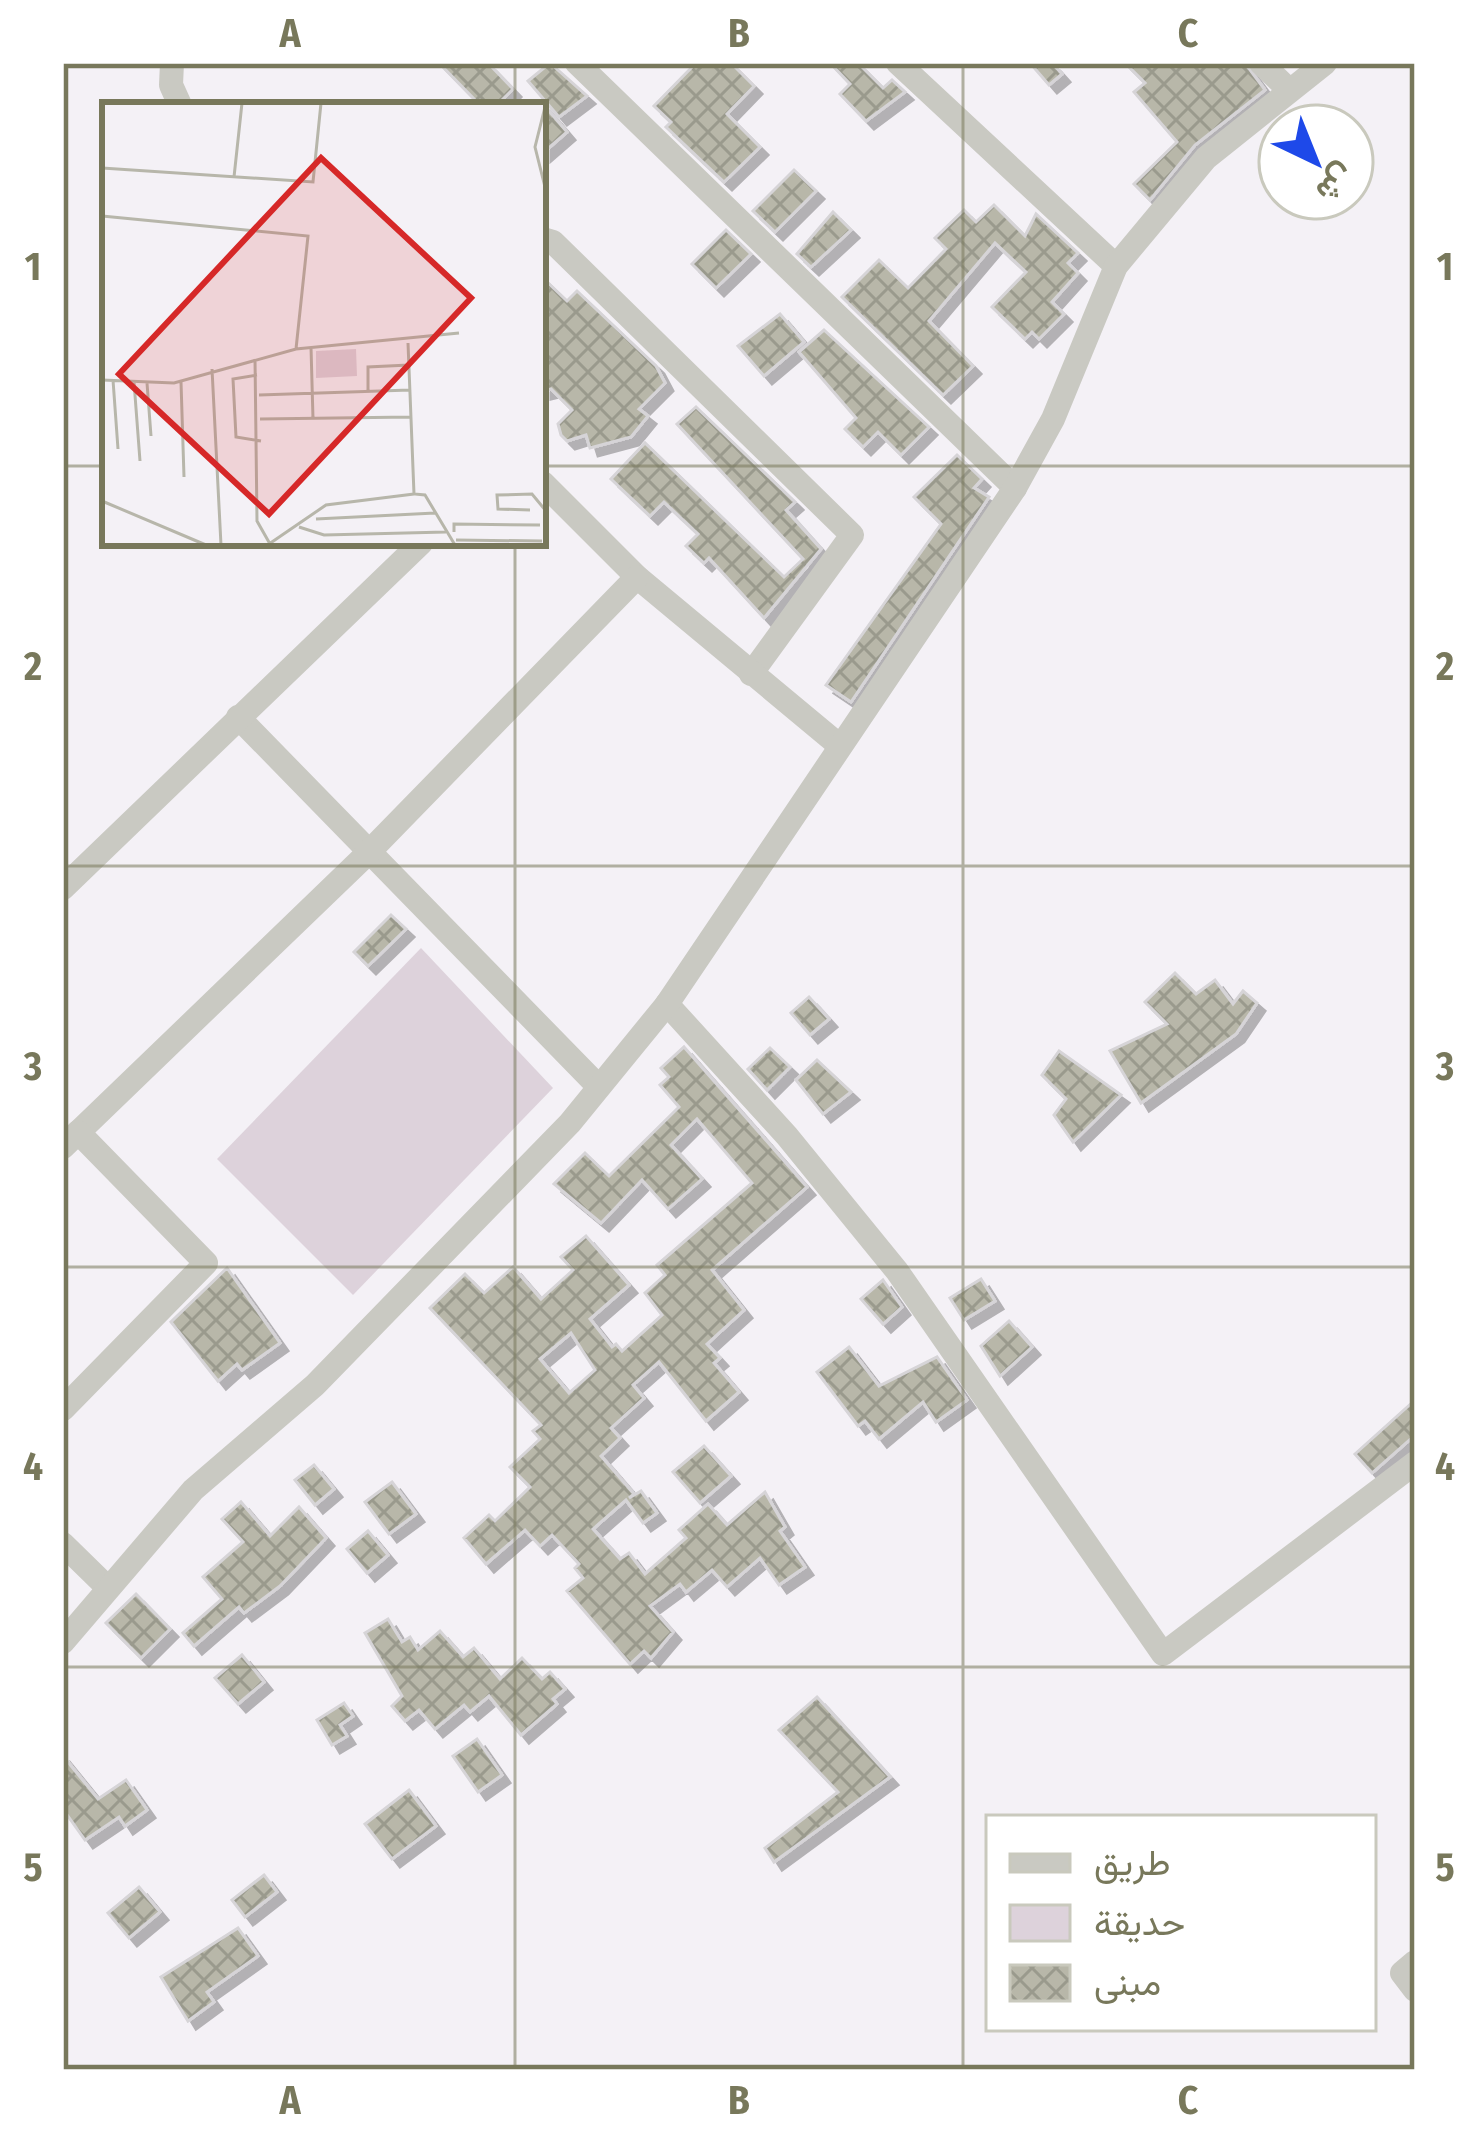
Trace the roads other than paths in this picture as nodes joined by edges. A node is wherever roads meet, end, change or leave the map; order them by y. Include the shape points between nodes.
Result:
1 (172, 63) edge
2 (577, 63) edge
3 (898, 63) edge
4 (1261, 63) edge
5 (1325, 63) edge
6 (1289, 90) junction
7 (179, 102) edge
8 (546, 240) edge
9 (1116, 266) junction
10 (546, 486) edge
11 (1016, 488) junction
12 (418, 546) edge
13 (638, 577) junction
14 (751, 674) junction
15 (238, 717) junction
16 (840, 746) junction
17 (367, 854) junction
18 (63, 888) edge
19 (667, 1004) junction
20 (598, 1086) junction
21 (70, 1140) edge
22 (63, 1409) edge
23 (1415, 1463) edge
24 (63, 1544) edge
25 (108, 1588) junction
26 (63, 1642) edge
27 (1415, 1962) edge
28 (1415, 1990) edge

1 - 7 street
2 - 11 street
3 - 9 street
4 - 6 street
5 - 6 street
6 - 9 street via 1206,158
8 - 14 street via 852,535
9 - 11 street
10 - 13 street
11 - 16 street
12 - 15 street
13 - 14 street
13 - 17 street
14 - 16 street
15 - 17 street
15 - 18 street
16 - 19 street
17 - 20 street
17 - 21 street
19 - 20 street
19 - 23 street via 897,1271 1163,1654
20 - 25 street via 315,1385 193,1490
21 - 22 street via 206,1263
24 - 25 street
25 - 26 street
27 - 28 street via 1402,1973

